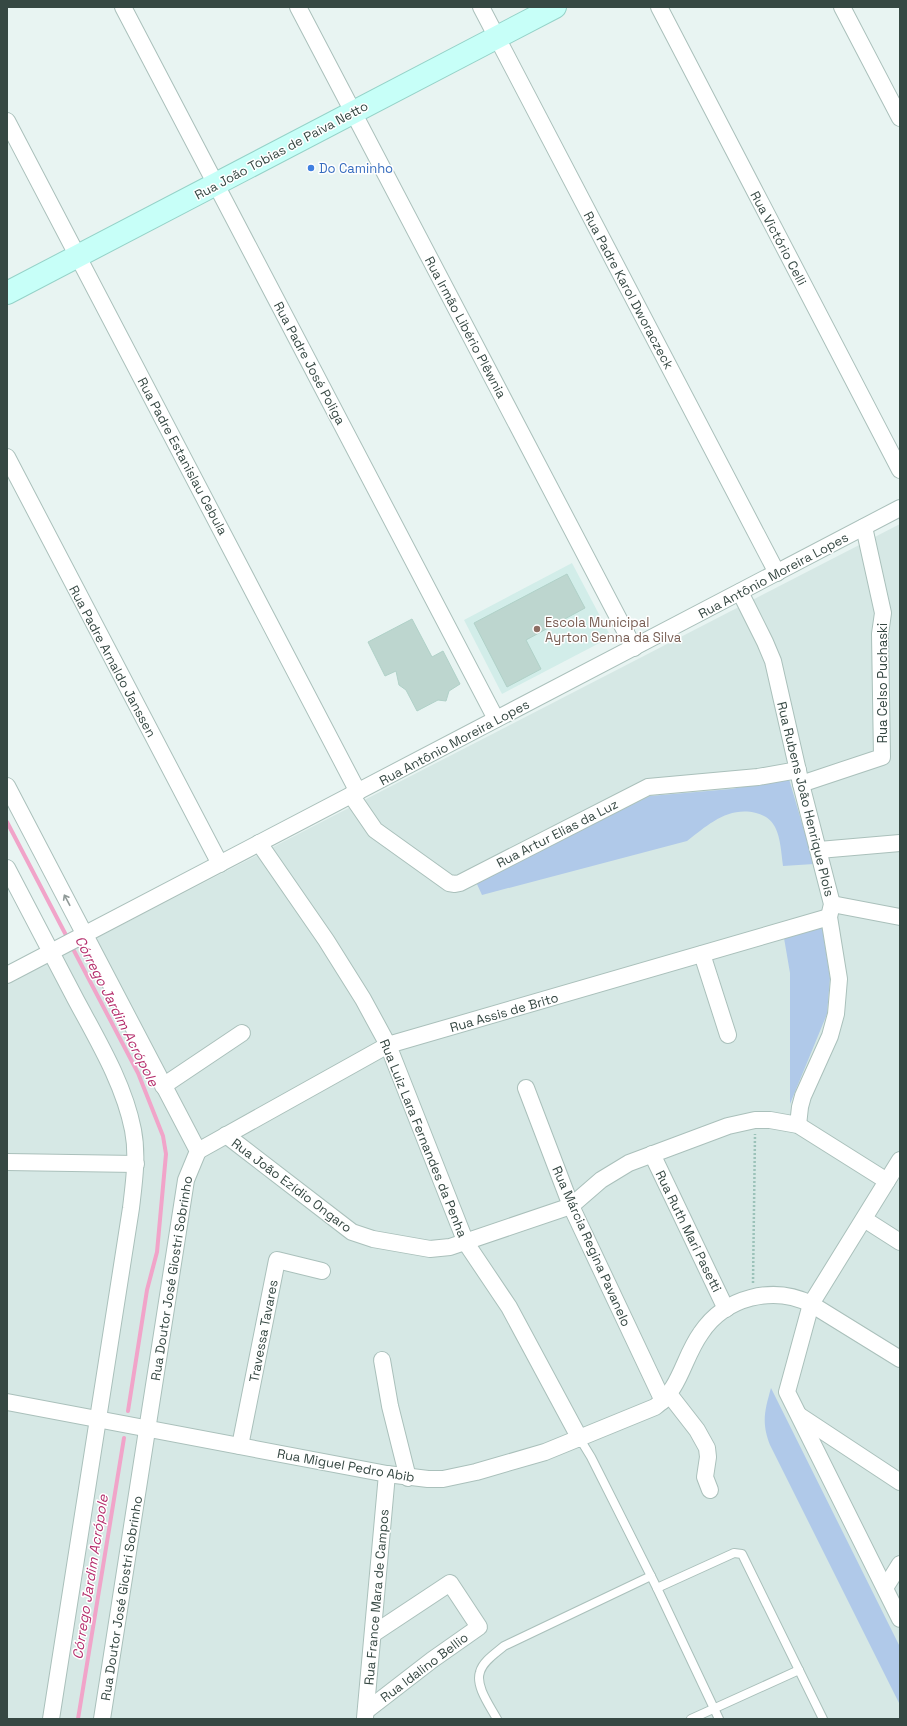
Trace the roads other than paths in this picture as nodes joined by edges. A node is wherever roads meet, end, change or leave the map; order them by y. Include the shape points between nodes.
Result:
1 (123, 7) edge
2 (298, 7) edge
3 (481, 7) edge
4 (555, 7) edge
5 (659, 7) edge
6 (842, 7) edge
7 (497, 37) junction
8 (353, 112) junction
9 (900, 118) edge
10 (7, 121) edge
11 (216, 184) junction
12 (78, 256) junction
13 (7, 293) edge
14 (7, 458) edge
15 (900, 470) edge
16 (900, 508) edge
17 (864, 527) junction
18 (777, 573) junction
19 (740, 592) junction
20 (634, 648) junction
21 (496, 720) junction
22 (800, 777) junction
23 (7, 786) edge
24 (354, 793) junction
25 (260, 843) junction
26 (900, 843) edge
27 (819, 850) junction
28 (220, 864) junction
29 (7, 868) edge
30 (831, 911) junction
31 (900, 917) edge
32 (85, 935) junction
33 (51, 952) junction
34 (702, 954) junction
35 (7, 975) edge
36 (242, 1033) dead end
37 (728, 1035) dead end
38 (388, 1045) junction
39 (164, 1086) junction
40 (526, 1088) dead end
41 (798, 1125) junction
42 (226, 1135) junction
43 (198, 1151) junction
44 (652, 1154) junction
45 (900, 1160) edge
46 (7, 1162) edge
47 (136, 1164) junction
48 (888, 1180) junction
49 (571, 1206) junction
50 (864, 1219) junction
51 (900, 1242) edge
52 (466, 1243) junction
53 (322, 1272) dead end
54 (811, 1304) junction
55 (726, 1309) junction
56 (900, 1359) edge
57 (382, 1360) dead end
58 (666, 1398) junction
59 (7, 1402) edge
60 (799, 1415) junction
61 (98, 1419) junction
62 (147, 1428) junction
63 (580, 1439) junction
64 (240, 1446) junction
65 (387, 1474) junction
66 (408, 1478) junction
67 (900, 1482) edge
68 (710, 1490) dead end
69 (900, 1564) edge
70 (651, 1576) junction
71 (657, 1588) junction
72 (885, 1588) junction
73 (900, 1619) edge
74 (373, 1634) junction
75 (799, 1670) junction
76 (714, 1709) junction
77 (366, 1715) edge
78 (51, 1719) edge
79 (102, 1719) edge
80 (497, 1719) edge
81 (691, 1719) edge
82 (718, 1719) edge
83 (824, 1719) edge

1 - 11 street, Rua Padre José Poliga
2 - 8 street, Rua Irmão Libério Plêwnia
3 - 7 street, Rua Padre Karol Dworaczeck
4 - 7 street, Rua João Tobias de Paiva Netto
5 - 15 street, Rua Victório Celli
6 - 9 street
7 - 8 street, Rua João Tobias de Paiva Netto
7 - 18 street, Rua Padre Karol Dworaczeck
8 - 11 street, Rua João Tobias de Paiva Netto
8 - 20 street, Rua Irmão Libério Plêwnia
10 - 12 street, Rua Padre Estanislau Cebula
11 - 12 street, Rua João Tobias de Paiva Netto
11 - 21 street, Rua Padre José Poliga
12 - 13 street, Rua João Tobias de Paiva Netto
12 - 24 street, Rua Padre Estanislau Cebula
14 - 28 street, Rua Padre Arnaldo Janssen
16 - 17 street, Rua Antônio Moreira Lopes
17 - 18 street, Rua Antônio Moreira Lopes
17 - 22 street, Rua Celso Puchaski via 883,614 880,634 882,757
18 - 19 street, Rua Antônio Moreira Lopes
19 - 20 street, Rua Antônio Moreira Lopes
19 - 22 street, Rua Rubens João Henrique Plois via 771,656
20 - 21 street, Rua Antônio Moreira Lopes
21 - 24 street, Rua Antônio Moreira Lopes
22 - 24 street, Rua Artur Elias da Luz via 758,777 648,787 454,884 375,830
22 - 27 street, Rua Rubens João Henrique Plois
32 -> 23 street
24 - 25 street, Rua Antônio Moreira Lopes
25 - 28 street, Rua Antônio Moreira Lopes
25 - 38 street, Rua Luiz Lara Fernandes da Penha via 340,960
26 - 27 street
27 - 30 street, Rua Rubens João Henrique Plois
28 - 32 street, Rua Antônio Moreira Lopes
29 - 33 street
30 - 31 street, Rua Assis de Brito
30 - 34 street, Rua Assis de Brito
30 - 41 street, Rua Rubens João Henrique Plois via 839,979 836,1014 830,1036 803,1096
32 - 33 street, Rua Antônio Moreira Lopes
32 - 39 street
33 - 35 street, Rua Antônio Moreira Lopes
33 - 47 street via 118,1084 133,1130
34 - 37 street
34 - 38 street, Rua Assis de Brito
36 - 39 street
38 - 42 street, Rua Assis de Brito
38 - 52 street, Rua Luiz Lara Fernandes da Penha
39 - 43 street
40 - 49 street, Rua Márcia Regina Pavanelo
41 - 44 street, Rua João Ezídio Ongaro via 755,1120 728,1126
41 - 48 street, Rua João Ezídio Ongaro
42 - 43 street, Rua Assis de Brito
42 - 52 street, Rua João Ezídio Ongaro via 343,1226 362,1236 430,1249
43 - 62 street, Rua Doutor José Giostri Sobrinho via 186,1180
44 - 49 street, Rua João Ezídio Ongaro via 615,1171
44 - 55 street, Rua Ruth Mari Pasetti
45 - 48 street
46 - 47 street
47 - 61 street
48 - 50 street
49 - 52 street, Rua João Ezídio Ongaro
49 - 58 street, Rua Márcia Regina Pavanelo
50 - 51 street
50 - 54 street
52 - 63 street, Rua Luiz Lara Fernandes da Penha via 509,1307
53 - 64 street, Travessa Tavares via 277,1260
54 - 55 street via 786,1295 770,1294 753,1297
54 - 56 street
54 - 60 street via 788,1392
55 - 58 street via 701,1332
57 - 66 street via 390,1406
58 - 63 street, Rua Miguel Pedro Abib via 644,1413
58 - 68 street, Rua Márcia Regina Pavanelo via 697,1430 707,1448 705,1477
59 - 61 street, Rua Miguel Pedro Abib
60 - 67 street
60 - 72 street
61 - 62 street, Rua Miguel Pedro Abib
61 - 78 street
62 - 64 street, Rua Miguel Pedro Abib
62 - 79 street, Rua Doutor José Giostri Sobrinho
63 - 66 street, Rua Miguel Pedro Abib via 476,1472 442,1479
63 - 70 lane
64 - 65 street, Rua Miguel Pedro Abib
65 - 66 street, Rua Miguel Pedro Abib
65 - 74 street, Rua France Mara de Campos
69 - 72 street
70 - 71 lane
70 - 80 lane via 504,1646 480,1672 479,1684
71 - 75 lane via 734,1553 742,1554
71 - 76 lane
72 - 73 street
74 - 77 street, Rua France Mara de Campos
74 - 77 street, Rua Idalino Bellio via 450,1583 479,1627 432,1660
75 - 76 lane
75 - 83 lane
76 - 81 lane
76 - 82 lane

